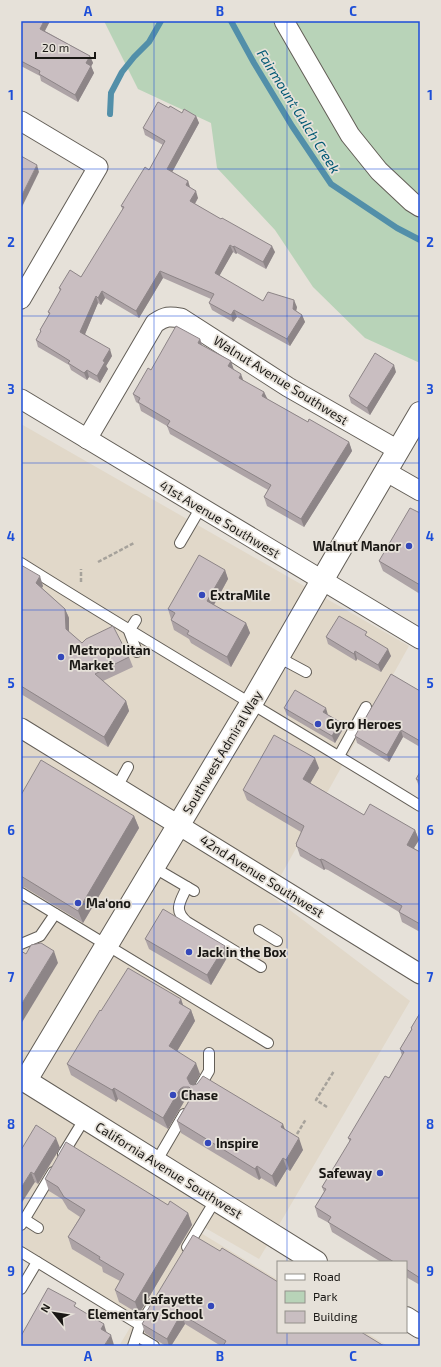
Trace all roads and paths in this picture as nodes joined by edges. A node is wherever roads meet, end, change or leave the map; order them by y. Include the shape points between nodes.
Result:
1 (284, 21) edge
2 (21, 121) edge
3 (420, 207) edge
4 (21, 299) edge
5 (22, 402) edge
6 (420, 413) edge
7 (87, 439) junction
8 (398, 450) junction
9 (385, 471) junction
10 (420, 491) edge
11 (201, 507) junction
12 (134, 543) dead end
13 (180, 543) dead end
14 (98, 562) dead end
15 (21, 563) edge
16 (81, 568) dead end
17 (321, 581) junction
18 (80, 584) dead end
19 (136, 620) dead end
20 (129, 631) junction
21 (419, 637) edge
22 (137, 652) dead end
23 (278, 657) junction
24 (306, 672) dead end
25 (251, 704) junction
26 (366, 707) dead end
27 (21, 728) edge
28 (338, 756) junction
29 (128, 767) dead end
30 (117, 787) junction
31 (420, 806) edge
32 (178, 824) junction
33 (153, 867) junction
34 (21, 893) edge
35 (54, 914) junction
36 (258, 930) dead end
37 (277, 941) dead end
38 (21, 944) edge
39 (106, 946) junction
40 (261, 967) dead end
41 (420, 974) edge
42 (268, 1043) dead end
43 (209, 1053) dead end
44 (334, 1071) dead end
45 (23, 1082) edge
46 (198, 1090) edge
47 (190, 1104) edge
48 (327, 1107) dead end
49 (85, 1118) junction
50 (306, 1119) dead end
51 (297, 1134) dead end
52 (156, 1162) junction
53 (216, 1199) junction
54 (23, 1222) edge
55 (38, 1228) dead end
56 (21, 1252) edge
57 (183, 1254) edge
58 (314, 1261) edge
59 (37, 1262) junction
60 (21, 1289) edge
61 (160, 1293) edge
62 (407, 1319) edge
63 (140, 1325) junction
64 (420, 1327) edge
65 (137, 1336) junction
66 (133, 1346) edge
67 (154, 1346) edge

1 - 3 street via 350,135 379,170
2 - 4 street via 98,167
5 - 7 street, 41st Avenue Southwest
6 - 8 main road, Southwest Admiral Way
7 - 8 street, Walnut Avenue Southwest via 155,323 164,317 172,316 181,318 288,387
7 - 11 street, 41st Avenue Southwest
8 - 9 main road, Southwest Admiral Way
9 - 10 street
9 - 17 main road, Southwest Admiral Way
11 - 13 lane
11 - 17 street, 41st Avenue Southwest
12 - 14 path
15 - 20 lane
16 - 18 path
17 - 21 street, 41st Avenue Southwest
17 - 23 main road, Southwest Admiral Way
19 - 20 lane
20 - 22 lane
20 - 25 lane
23 - 24 lane
23 - 25 main road, Southwest Admiral Way
25 - 28 lane
25 - 32 main road, Southwest Admiral Way
26 - 28 lane
27 - 30 street, 42nd Avenue Southwest
28 - 31 lane
29 - 30 lane
30 - 32 street, 42nd Avenue Southwest
32 - 33 main road, Southwest Admiral Way
32 - 41 street, 42nd Avenue Southwest
33 - 39 main road, Southwest Admiral Way
33 - 40 lane via 190,889 179,903 182,918
34 - 35 lane
35 - 38 lane via 40,936
35 - 39 lane
36 - 37 lane
39 - 42 lane
39 - 45 main road, Southwest Admiral Way
43 - 46 lane via 208,1071
44 - 48 path via 316,1100
45 - 49 main road, California Avenue Southwest
47 - 52 lane
49 - 52 main road, California Avenue Southwest
49 - 54 lane
50 - 51 path
52 - 53 main road, California Avenue Southwest
53 - 57 lane
53 - 58 main road, California Avenue Southwest
54 - 55 lane
56 - 59 lane
59 - 60 lane
59 - 63 lane
61 - 63 lane
62 - 64 main road
63 - 65 lane
65 - 66 lane
65 - 67 lane

